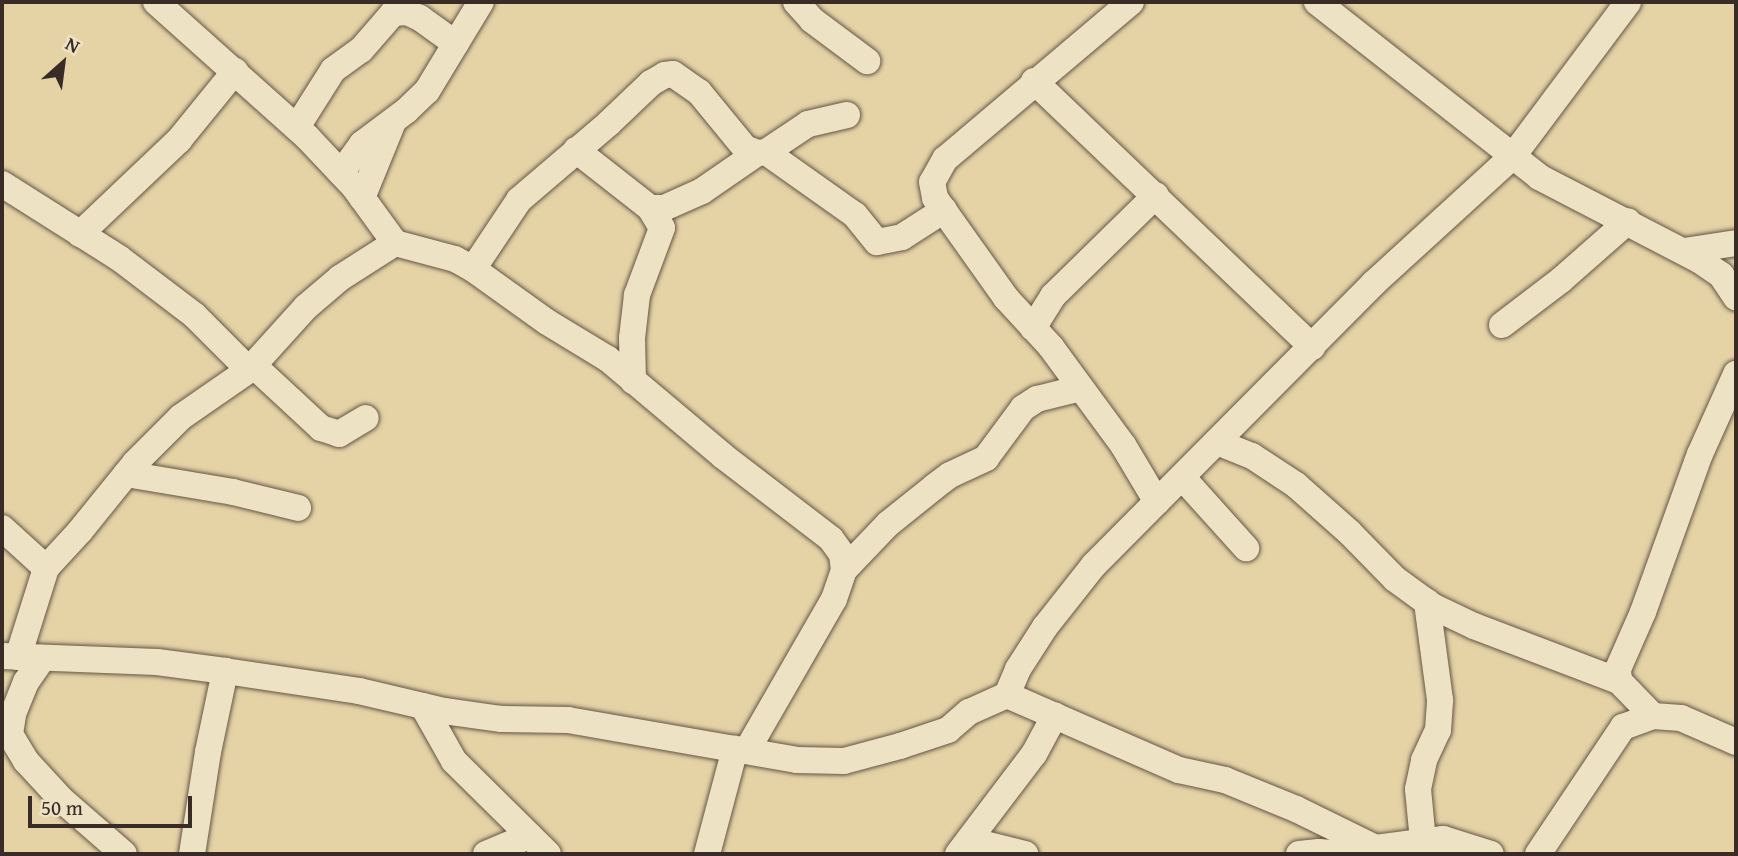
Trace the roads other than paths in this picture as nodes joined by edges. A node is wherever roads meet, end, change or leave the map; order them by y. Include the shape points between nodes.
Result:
1 (481, 2) edge
2 (796, 2) edge
3 (1131, 2) edge
4 (1317, 2) edge
5 (1628, 2) edge
6 (167, 5) edge
7 (456, 44) junction
8 (867, 61) dead end
9 (234, 71) junction
10 (1034, 81) junction
11 (847, 115) dead end
12 (394, 120) junction
13 (297, 127) junction
14 (576, 150) junction
15 (762, 153) junction
16 (1513, 156) junction
17 (341, 173) junction
18 (2, 184) edge
19 (1156, 195) junction
20 (362, 198) junction
21 (650, 208) junction
22 (944, 210) junction
23 (1628, 221) junction
24 (80, 234) junction
25 (395, 243) junction
26 (1736, 243) edge
27 (1684, 251) junction
28 (473, 269) junction
29 (1736, 297) edge
30 (1502, 325) dead end
31 (1033, 328) junction
32 (1312, 347) junction
33 (251, 367) junction
34 (1736, 374) edge
35 (633, 381) junction
36 (1081, 388) junction
37 (366, 418) dead end
38 (1217, 442) junction
39 (126, 474) junction
40 (1182, 478) junction
41 (1157, 502) junction
42 (299, 508) dead end
43 (2, 528) edge
44 (1246, 548) dead end
45 (46, 568) junction
46 (844, 570) junction
47 (1427, 602) junction
48 (21, 658) edge
49 (225, 671) junction
50 (1616, 680) junction
51 (1007, 695) junction
52 (424, 706) junction
53 (1055, 715) junction
54 (1653, 716) junction
55 (6, 728) edge
56 (1619, 730) junction
57 (1736, 742) edge
58 (741, 749) junction
59 (1296, 809) junction
60 (529, 836) junction
61 (1423, 841) junction
62 (963, 847) edge
63 (1380, 852) edge
64 (124, 854) edge
65 (192, 854) edge
66 (486, 854) edge
67 (548, 854) edge
68 (707, 854) edge
69 (1026, 854) edge
70 (1299, 854) edge
71 (1346, 854) edge
72 (1490, 854) edge
73 (1538, 854) edge

1 - 7 street
2 - 8 street
3 - 10 street
4 - 16 street
5 - 16 street
6 - 9 street
7 - 12 street via 427,91
7 - 13 street via 420,18 407,12 393,13 361,50 332,71
9 - 13 street
9 - 24 street via 178,140
10 - 19 street
10 - 22 street via 938,169 932,182 935,198
11 - 15 street via 808,124
12 - 17 street via 362,144
12 - 20 street
13 - 17 street
14 - 15 street via 651,82 673,74 699,92 745,148
14 - 21 street
14 - 28 street via 519,200
15 - 21 street via 702,191 664,208
15 - 22 street via 855,215 877,242 902,237
16 - 23 street via 1539,177
16 - 32 street via 1374,283
17 - 20 street
18 - 24 street
19 - 31 street via 1053,296
19 - 32 street
20 - 25 street
21 - 35 street via 662,228 637,295
22 - 31 street
23 - 27 street
23 - 30 street
24 - 33 street via 194,315
25 - 28 street
25 - 33 street via 331,285
26 - 27 street
27 - 29 street via 1721,275
28 - 35 street via 608,359
31 - 36 street
32 - 38 street
33 - 37 street via 321,428 339,434
33 - 39 street via 181,418
34 - 50 street via 1700,454
35 - 46 street via 831,539 842,554
36 - 41 street via 1124,445
36 - 46 street via 1023,408 986,458 934,486 888,524
38 - 40 street
38 - 47 street via 1252,456 1296,485 1395,579
39 - 42 street
39 - 45 street
40 - 41 street
40 - 44 street
41 - 51 street via 1063,600 1018,669
43 - 45 street
45 - 48 street
46 - 58 street via 834,599
47 - 50 street via 1474,626
47 - 61 street via 1440,700 1438,730 1424,760 1418,789
48 - 49 street via 157,662
48 - 55 street via 26,681
49 - 52 street via 359,691
49 - 65 street
50 - 54 street
50 - 56 street
51 - 53 street
51 - 58 street via 969,712 948,730 844,761 797,760
52 - 58 street via 502,719 568,720
52 - 60 street via 454,761
53 - 59 street via 1179,770 1225,780
53 - 62 street via 1034,754
54 - 56 street
54 - 57 street via 1681,718
55 - 64 street via 26,761 62,800
56 - 73 street
58 - 68 street
59 - 63 street
59 - 70 street
60 - 66 street
60 - 67 street
61 - 63 street
61 - 72 street via 1443,839
62 - 69 street
70 - 71 street

